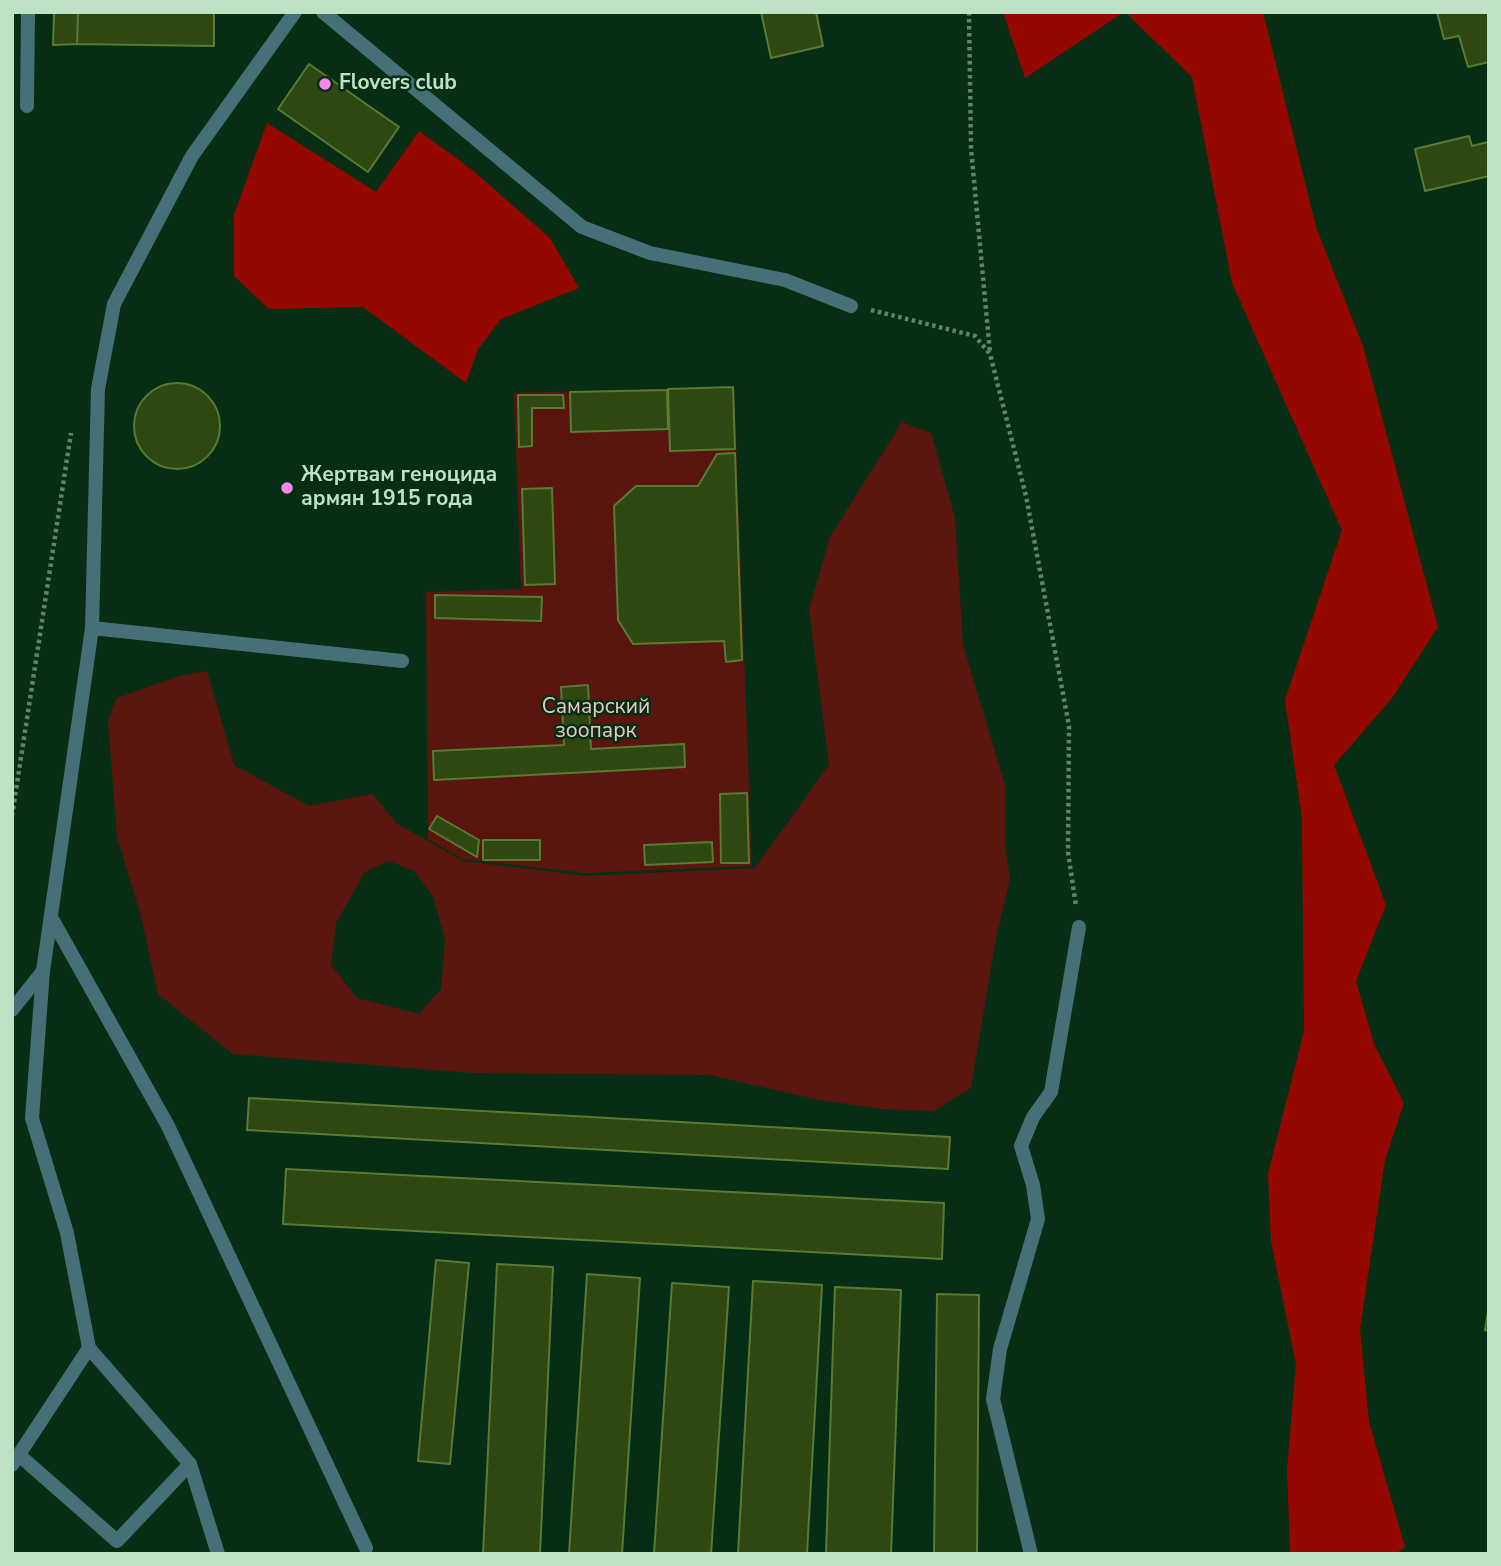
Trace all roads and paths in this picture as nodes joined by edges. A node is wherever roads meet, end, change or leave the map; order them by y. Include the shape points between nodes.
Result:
1 (28, 12) edge
2 (295, 12) edge
3 (323, 12) edge
4 (970, 12) edge
5 (27, 106) dead end
6 (851, 306) joint
7 (990, 354) junction
8 (72, 426) dead end
9 (92, 628) junction
10 (402, 661) dead end
11 (12, 816) edge
12 (52, 919) junction
13 (1079, 927) joint
14 (43, 971) junction
15 (12, 1010) edge
16 (89, 1348) junction
17 (15, 1460) edge
18 (190, 1464) junction
19 (366, 1548) dead end
20 (218, 1554) edge
21 (1031, 1554) edge

1 - 5 street
2 - 9 street via 192,156 114,304 98,389
3 - 6 street via 582,227 650,253 785,280
4 - 7 path via 971,148
6 - 7 path via 975,335
7 - 13 path via 1026,496 1069,726 1068,852
8 - 11 path
9 - 10 street
9 - 12 street
12 - 14 street
12 - 19 street via 168,1126
13 - 21 street via 1051,1091 1021,1146 1034,1185 1038,1219 1000,1349 993,1399
14 - 15 street
14 - 16 street via 32,1118 67,1233
16 - 17 street
16 - 18 street
17 - 18 street via 117,1541
18 - 20 street

